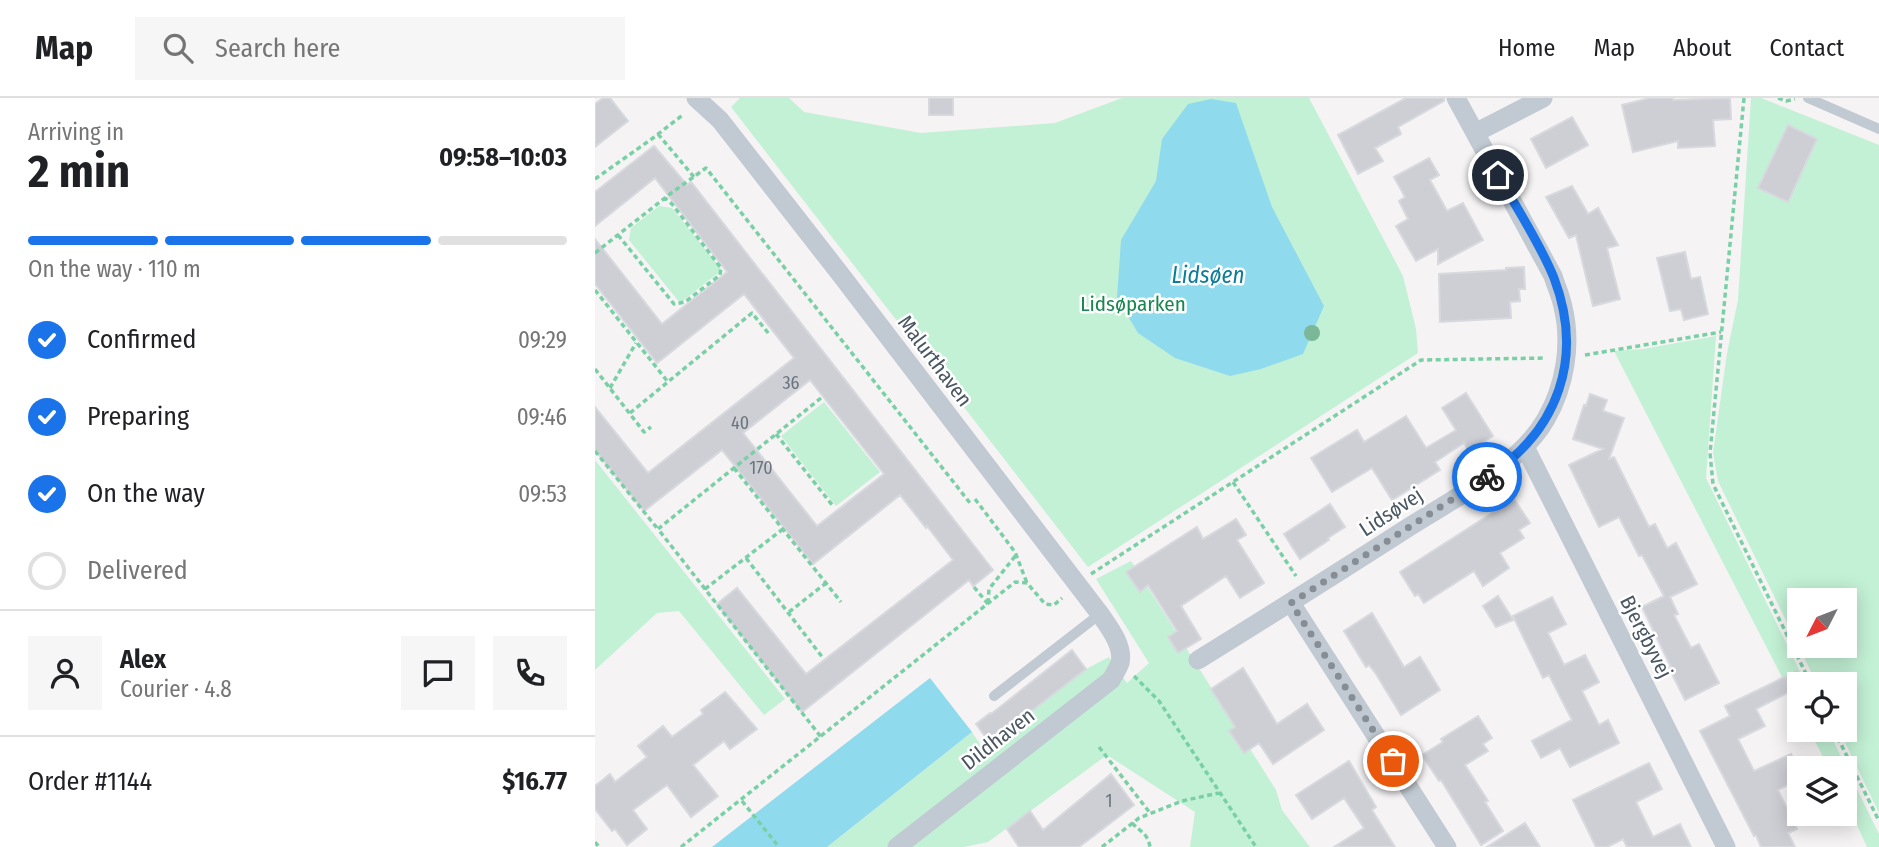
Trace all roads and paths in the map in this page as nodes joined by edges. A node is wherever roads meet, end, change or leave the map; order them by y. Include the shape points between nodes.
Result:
1 (1456, 98) edge
2 (1543, 98) edge
3 (1744, 98) edge
4 (1778, 98) edge
5 (1797, 98) edge
6 (1808, 98) edge
7 (697, 99) edge
8 (1879, 129) edge
9 (1475, 133) junction
10 (658, 134) junction
11 (694, 177) junction
12 (595, 179) edge
13 (664, 198) junction
14 (618, 235) junction
15 (595, 253) edge
16 (595, 290) edge
17 (1721, 332) junction
18 (769, 334) dead end
19 (636, 343) junction
20 (1566, 358) junction
21 (595, 369) edge
22 (669, 382) junction
23 (610, 388) junction
24 (821, 398) dead end
25 (630, 413) junction
26 (651, 427) dead end
27 (776, 434) junction
28 (1525, 447) junction
29 (595, 451) edge
30 (734, 468) junction
31 (1233, 482) junction
32 (833, 506) dead end
33 (658, 529) junction
34 (783, 529) junction
35 (1016, 555) junction
36 (746, 558) junction
37 (1091, 574) dead end
38 (826, 583) junction
39 (1027, 583) junction
40 (974, 587) dead end
41 (705, 589) junction
42 (1069, 593) dead end
43 (1299, 598) junction
44 (841, 602) dead end
45 (988, 604) junction
46 (788, 612) junction
47 (1100, 614) junction
48 (823, 658) dead end
49 (1198, 660) dead end
50 (1120, 662) junction
51 (1805, 672) edge
52 (993, 696) dead end
53 (821, 737) junction
54 (1840, 742) edge
55 (1099, 747) dead end
56 (1220, 793) junction
57 (742, 800) junction
58 (1150, 813) junction
59 (1879, 821) edge
60 (1132, 823) junction
61 (595, 842) edge
62 (599, 847) edge
63 (681, 847) edge
64 (779, 847) edge
65 (897, 847) edge
66 (1102, 847) edge
67 (1150, 847) edge
68 (1256, 847) edge
69 (1447, 847) edge
70 (1726, 847) edge

1 - 9 street, Lidsøvej
2 - 9 street
3 - 17 path
4 - 5 path
6 - 8 lane
7 - 10 path
7 - 47 street, Malurthaven via 720,120 809,233
9 - 20 street, Lidsøvej via 1553,276 1563,308
10 - 11 path
10 - 12 path
11 - 13 path
11 - 35 path via 706,168
13 - 14 path
13 - 14 path via 721,268 719,275 685,302 674,304
14 - 15 path
16 - 19 path
17 - 20 path
17 - 51 path via 1710,453 1713,484
18 - 22 path via 752,313
19 - 22 path
19 - 23 path
20 - 28 street, Lidsøvej via 1545,421
20 - 31 path via 1421,360
21 - 23 path
22 - 25 path
23 - 25 path
24 - 27 path
25 - 26 path via 645,432
27 - 30 path
27 - 32 path
28 - 43 street, Lidsøvej via 1494,472
28 - 70 street, Bjergbyvej
29 - 33 path
30 - 33 path
30 - 34 path
31 - 37 path
31 - 43 path
33 - 41 path
34 - 36 path
34 - 38 path
35 - 39 path
35 - 45 path via 989,589
36 - 41 path
36 - 46 path
38 - 44 path
38 - 46 path
39 - 42 path via 1045,604 1054,605
39 - 45 path via 1015,583
40 - 45 path
41 - 53 path
43 - 49 street, Lidsøvej
43 - 69 street
45 - 53 path
46 - 48 path
47 - 50 street, Malurthaven via 1117,643
47 - 52 lane
50 - 56 path via 1159,701
50 - 65 street, Dildhaven via 1111,680
53 - 57 path
54 - 59 path
55 - 58 path
56 - 58 path
56 - 68 path
57 - 63 path
57 - 64 path
58 - 60 path
60 - 66 path
60 - 67 path via 1149,838
61 - 62 path

